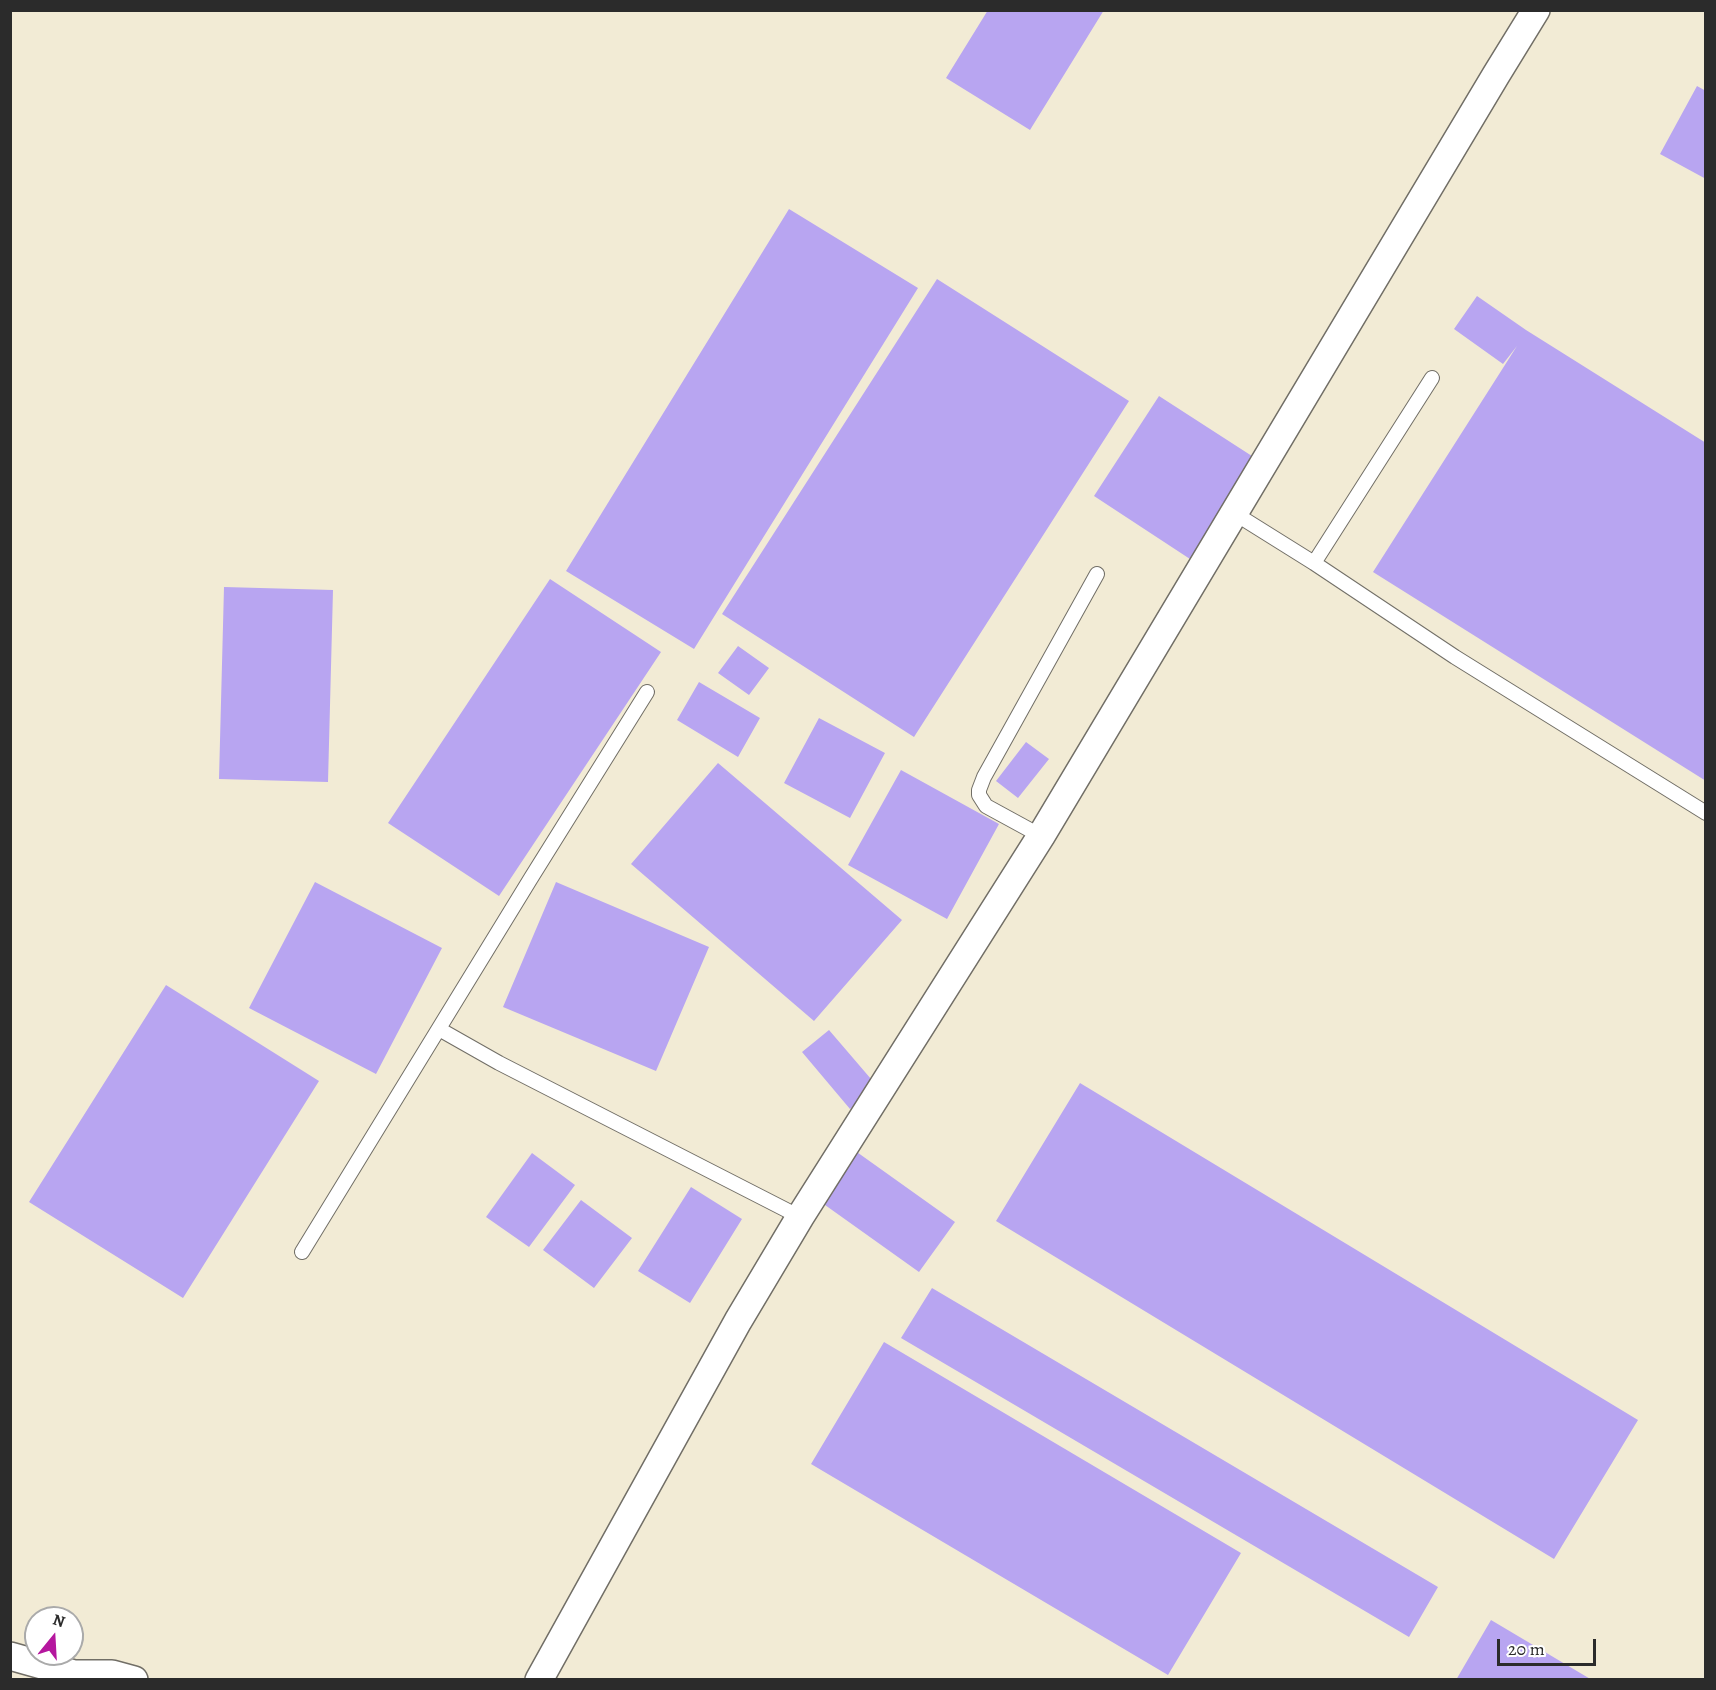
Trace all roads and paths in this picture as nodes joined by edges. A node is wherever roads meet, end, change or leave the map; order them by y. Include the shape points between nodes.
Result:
1 (1536, 10) edge
2 (1432, 378) dead end
3 (1234, 513) junction
4 (1314, 563) junction
5 (1097, 574) dead end
6 (647, 692) dead end
7 (1706, 813) edge
8 (1041, 836) junction
9 (439, 1029) junction
10 (800, 1217) junction
11 (302, 1252) dead end
12 (10, 1656) edge
13 (134, 1680) edge
14 (538, 1680) edge

1 - 3 street
2 - 4 lane
3 - 4 lane
3 - 8 street
4 - 7 lane via 1455,657
5 - 8 lane via 979,789 986,806
6 - 9 lane
8 - 10 street
9 - 10 lane
9 - 11 lane
10 - 14 street
12 - 13 street via 74,1674 112,1674

